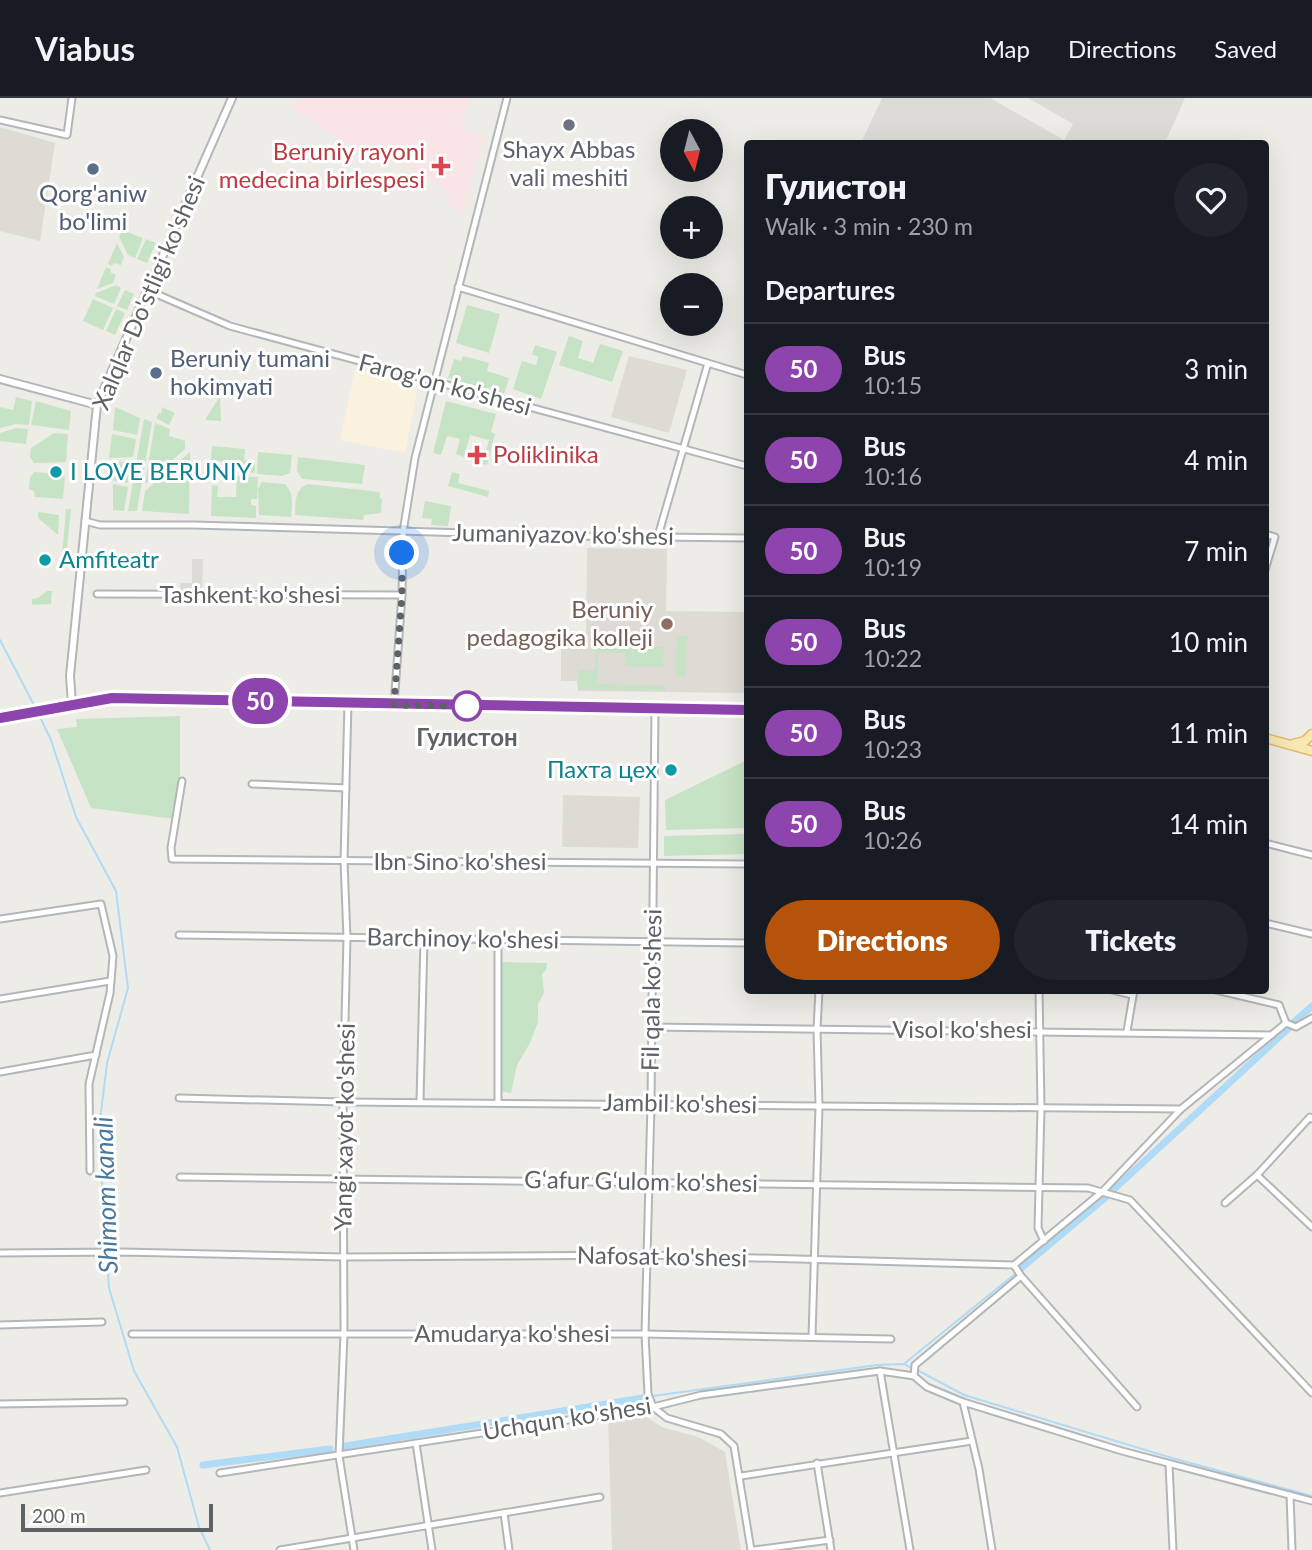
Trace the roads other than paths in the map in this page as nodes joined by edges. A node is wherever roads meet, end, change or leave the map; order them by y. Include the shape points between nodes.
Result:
1 (72, 98) edge
2 (232, 98) edge
3 (507, 98) edge
4 (0, 120) edge
5 (458, 287) junction
6 (147, 290) junction
7 (708, 363) junction
8 (744, 374) edge
9 (0, 379) edge
10 (433, 381) junction
11 (97, 405) junction
12 (683, 449) junction
13 (744, 465) edge
14 (85, 521) junction
15 (403, 532) junction
16 (1269, 535) edge
17 (658, 536) junction
18 (744, 538) edge
19 (1269, 557) edge
20 (97, 594) dead end
21 (402, 595) junction
22 (348, 703) junction
23 (72, 704) junction
24 (394, 705) junction
25 (655, 709) junction
26 (744, 710) edge
27 (0, 718) edge
28 (1312, 734) edge
29 (1269, 739) edge
30 (1288, 744) junction
31 (1312, 749) edge
32 (182, 781) dead end
33 (251, 784) dead end
34 (346, 788) junction
35 (1269, 844) edge
36 (1312, 855) edge
37 (344, 860) junction
38 (654, 863) junction
39 (744, 864) edge
40 (0, 919) edge
41 (1269, 923) edge
42 (1312, 934) edge
43 (179, 935) dead end
44 (347, 937) junction
45 (424, 939) junction
46 (498, 940) junction
47 (652, 942) junction
48 (744, 943) edge
49 (110, 981) junction
50 (818, 994) edge
51 (1039, 994) edge
52 (1133, 994) edge
53 (1233, 994) edge
54 (0, 999) edge
55 (1312, 1018) edge
56 (1286, 1023) junction
57 (652, 1027) junction
58 (817, 1029) junction
59 (1041, 1030) junction
60 (1126, 1031) junction
61 (1272, 1035) junction
62 (96, 1055) junction
63 (0, 1072) edge
64 (179, 1098) dead end
65 (420, 1101) junction
66 (498, 1101) junction
67 (343, 1102) junction
68 (651, 1103) junction
69 (818, 1106) junction
70 (1041, 1108) junction
71 (1181, 1109) junction
72 (1311, 1118) edge
73 (90, 1171) dead end
74 (1257, 1175) junction
75 (180, 1177) dead end
76 (344, 1178) junction
77 (649, 1182) junction
78 (817, 1185) junction
79 (1039, 1186) junction
80 (1102, 1192) junction
81 (1225, 1203) dead end
82 (1312, 1227) edge
83 (1044, 1241) junction
84 (0, 1254) edge
85 (648, 1255) junction
86 (343, 1256) junction
87 (813, 1259) junction
88 (1014, 1265) junction
89 (1021, 1276) junction
90 (102, 1322) dead end
91 (0, 1325) edge
92 (132, 1334) dead end
93 (344, 1334) junction
94 (645, 1334) junction
95 (812, 1337) junction
96 (891, 1339) dead end
97 (880, 1371) junction
98 (914, 1376) junction
99 (1312, 1393) edge
100 (124, 1402) dead end
101 (963, 1402) junction
102 (0, 1404) edge
103 (653, 1407) junction
104 (1137, 1407) dead end
105 (972, 1441) junction
106 (416, 1443) junction
107 (894, 1452) junction
108 (339, 1456) junction
109 (817, 1463) junction
110 (1169, 1464) junction
111 (146, 1470) dead end
112 (220, 1473) dead end
113 (741, 1476) junction
114 (0, 1493) edge
115 (1290, 1495) junction
116 (600, 1497) dead end
117 (1312, 1501) edge
118 (504, 1513) junction
119 (429, 1526) junction
120 (352, 1538) junction
121 (830, 1540) junction
122 (280, 1550) edge
123 (354, 1550) edge
124 (432, 1550) edge
125 (509, 1550) edge
126 (752, 1550) edge
127 (831, 1550) edge
128 (910, 1550) edge
129 (992, 1550) edge
130 (1173, 1550) edge
131 (1292, 1550) edge

1 - 4 street via 68,135
2 - 6 street, Xalqlar Do'stligi ko'shesi
3 - 5 street
5 - 7 street
5 - 10 street
6 - 10 street, Farog'on ko'shesi via 230,326
6 - 11 street, Xalqlar Do'stligi ko'shesi
7 - 8 street
7 - 12 street
9 - 11 street
10 - 12 street, Farog'on ko'shesi
10 - 15 street
11 - 14 street, Xalqlar Do'stligi ko'shesi
12 - 13 street, Farog'on ko'shesi
12 - 17 street
14 - 15 street, Jumaniyazov ko'shesi
14 - 23 street, Xalqlar Do'stligi ko'shesi via 70,676
15 - 17 street, Jumaniyazov ko'shesi
15 - 21 street
16 - 19 street via 1275,537
17 - 18 street, Jumaniyazov ko'shesi
20 - 21 street, Tashkent ko'shesi
21 - 24 street
22 - 23 main road via 112,698
22 - 24 main road
22 - 34 street, Yangi xayot ko'shesi
23 - 27 main road
24 - 25 main road
25 - 26 main road
25 - 38 street, Fil qala ko'shesi
28 - 30 main road via 1305,741
28 - 31 street
29 - 30 main road
30 - 31 main road
32 - 37 street, Ibn Sino ko'shesi via 172,859
33 - 34 street
34 - 37 street, Yangi xayot ko'shesi
35 - 36 street
37 - 38 street, Ibn Sino ko'shesi
37 - 44 street, Yangi xayot ko'shesi
38 - 39 street, Ibn Sino ko'shesi
38 - 47 street, Fil qala ko'shesi
40 - 49 street via 101,904 113,956
41 - 42 street
43 - 44 street, Barchinoy ko'shesi
44 - 45 street, Barchinoy ko'shesi
44 - 67 street, Yangi xayot ko'shesi
45 - 46 street, Barchinoy ko'shesi
45 - 65 street
46 - 47 street, Barchinoy ko'shesi
46 - 66 street
47 - 48 street, Barchinoy ko'shesi
47 - 57 street, Fil qala ko'shesi
49 - 54 street
49 - 62 street
50 - 58 street
51 - 59 street
52 - 60 street
53 - 56 street via 1279,1005
55 - 56 street via 1296,1027
56 - 61 street
57 - 58 street, Visol ko'shesi
57 - 68 street, Fil qala ko'shesi
58 - 59 street, Visol ko'shesi
58 - 69 street
59 - 60 street, Visol ko'shesi
59 - 70 street
60 - 61 street, Visol ko'shesi
61 - 71 street
62 - 63 street
62 - 73 street via 89,1084
64 - 67 street, Jambil ko'shesi
65 - 66 street, Jambil ko'shesi
65 - 67 street, Jambil ko'shesi
66 - 68 street, Jambil ko'shesi
67 - 76 street, Yangi xayot ko'shesi
68 - 69 street, Jambil ko'shesi
68 - 77 street, Fil qala ko'shesi
69 - 70 street, Jambil ko'shesi
69 - 78 street
70 - 71 street, Jambil ko'shesi
70 - 79 street
71 - 80 street
72 - 74 street
74 - 81 street
74 - 82 street
75 - 76 street, Gʻafur Gʻulom ko'shesi
76 - 77 street, Gʻafur Gʻulom ko'shesi
76 - 86 street, Yangi xayot ko'shesi
77 - 78 street, Gʻafur Gʻulom ko'shesi
77 - 85 street, Fil qala ko'shesi
78 - 79 street, Gʻafur Gʻulom ko'shesi
78 - 87 street
79 - 80 street, Gʻafur Gʻulom ko'shesi
79 - 83 street via 1038,1228
80 - 83 street
80 - 99 street, Gʻafur Gʻulom ko'shesi via 1130,1200
83 - 88 street
84 - 86 street, Nafosat ko'shesi
85 - 86 street, Nafosat ko'shesi
85 - 87 street, Nafosat ko'shesi
85 - 94 street, Fil qala ko'shesi
86 - 93 street, Yangi xayot ko'shesi
87 - 88 street, Nafosat ko'shesi
87 - 95 street
88 - 89 street
89 - 98 street via 915,1364
89 - 104 street
90 - 91 street
92 - 93 street, Amudarya ko'shesi
93 - 94 street, Amudarya ko'shesi
93 - 108 street, Yangi xayot ko'shesi
94 - 95 street, Amudarya ko'shesi
94 - 103 street, Fil qala ko'shesi via 648,1394
95 - 96 street, Amudarya ko'shesi
97 - 98 street, Uchqun ko'shesi
97 - 103 street, Uchqun ko'shesi via 701,1395
97 - 107 street
98 - 101 street via 927,1387
100 - 102 street
101 - 105 street
101 - 110 street
103 - 106 street, Uchqun ko'shesi
103 - 113 street via 667,1418 730,1440
105 - 107 street
105 - 129 street
106 - 108 street, Uchqun ko'shesi
106 - 119 street
107 - 109 street
107 - 128 street
108 - 112 street, Uchqun ko'shesi
108 - 120 street, Yangi xayot ko'shesi
109 - 113 street
109 - 121 street
110 - 115 street
110 - 130 street
111 - 114 street
113 - 126 street
115 - 117 street
115 - 131 street
116 - 118 street
118 - 119 street
118 - 125 street
119 - 120 street
119 - 124 street
120 - 122 street
120 - 123 street, Yangi xayot ko'shesi
121 - 126 street
121 - 127 street

